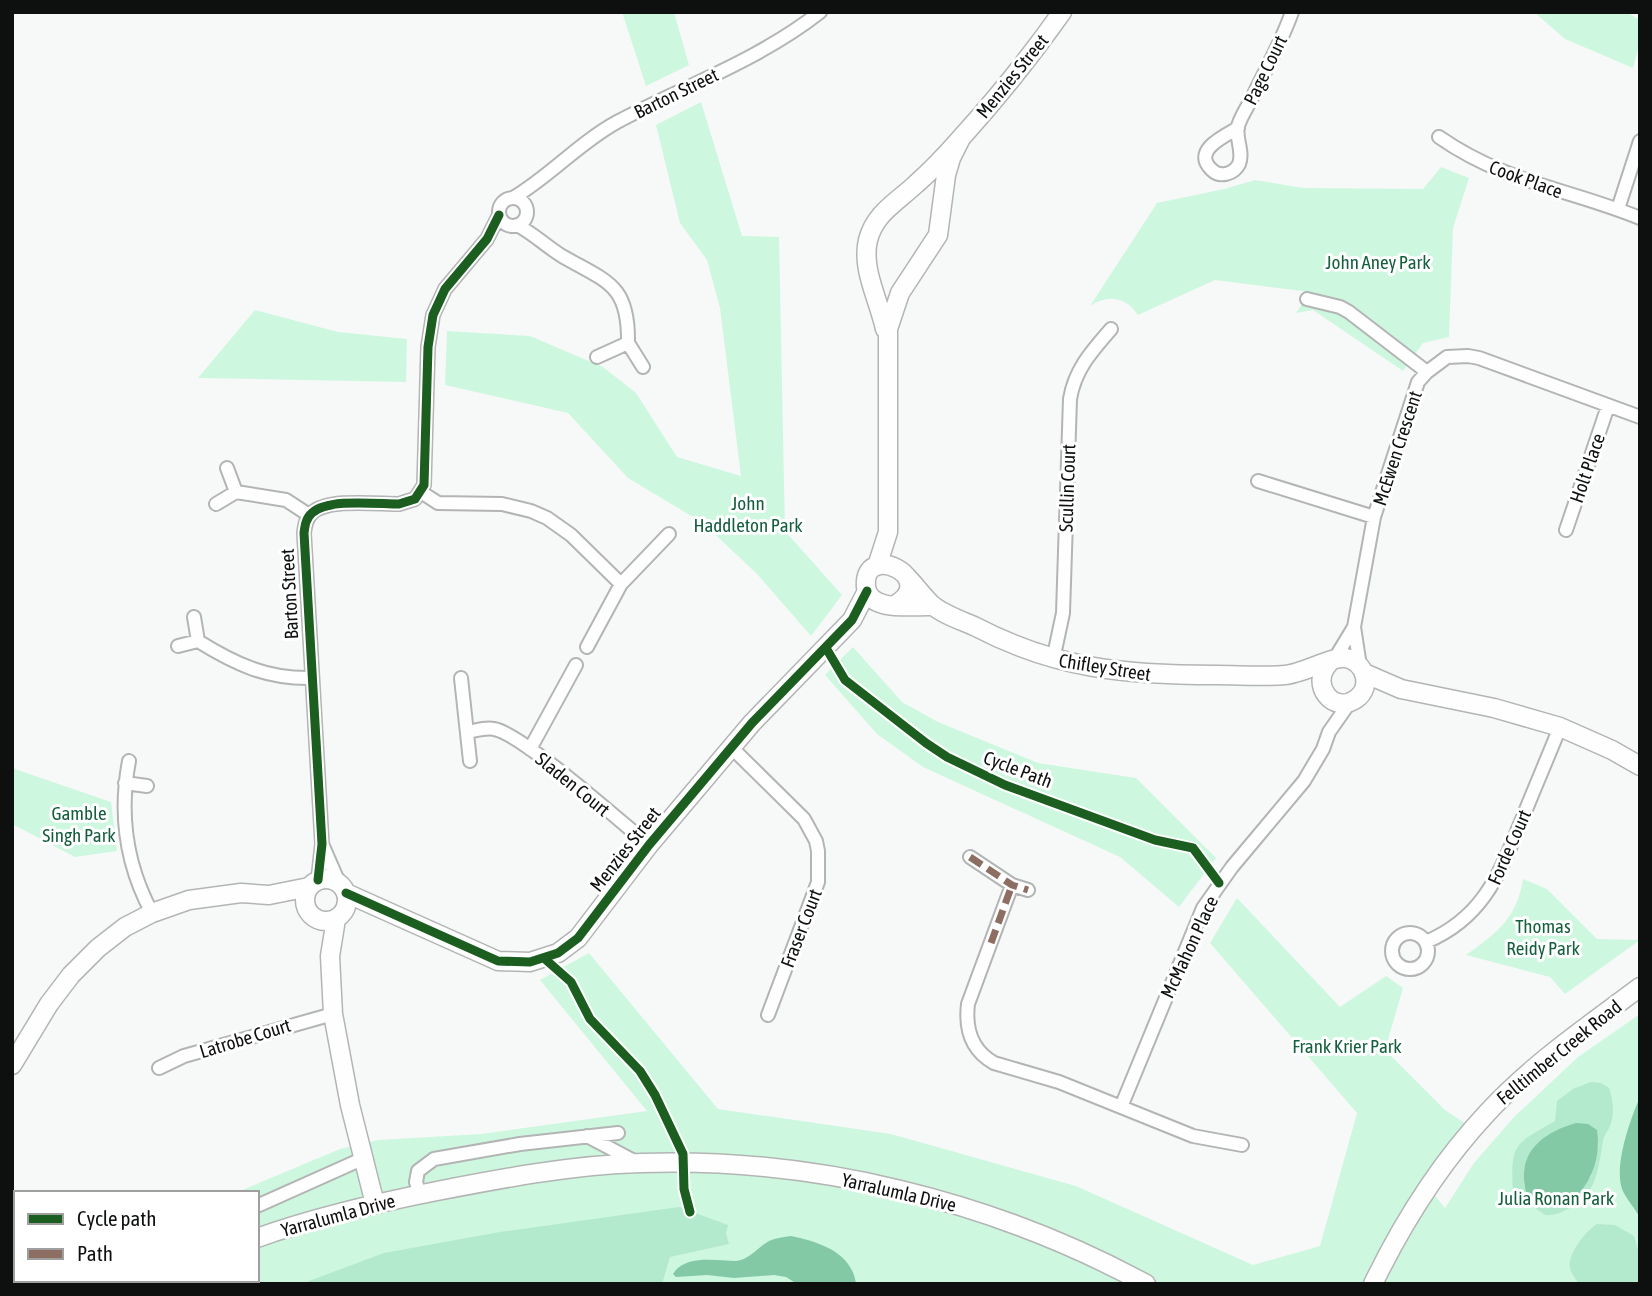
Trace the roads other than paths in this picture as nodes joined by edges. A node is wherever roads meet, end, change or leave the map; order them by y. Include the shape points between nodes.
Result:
1 (820, 12) edge
2 (1062, 12) edge
3 (1292, 12) edge
4 (1238, 128) dead end
5 (1438, 137) dead end
6 (961, 138) junction
7 (1640, 141) edge
8 (538, 184) junction
9 (513, 198) junction
10 (1618, 209) junction
11 (499, 215) junction
12 (1640, 218) edge
13 (520, 219) junction
14 (487, 239) junction
15 (1307, 299) dead end
16 (1111, 328) dead end
17 (887, 339) junction
18 (628, 344) junction
19 (597, 357) dead end
20 (643, 367) dead end
21 (1427, 372) junction
22 (1608, 406) junction
23 (1640, 417) edge
24 (227, 468) dead end
25 (1258, 481) dead end
26 (236, 492) junction
27 (421, 492) junction
28 (216, 504) dead end
29 (309, 514) junction
30 (1374, 517) junction
31 (1566, 530) dead end
32 (888, 532) junction
33 (669, 534) dead end
34 (877, 566) junction
35 (904, 573) junction
36 (621, 584) junction
37 (867, 591) junction
38 (888, 605) junction
39 (933, 606) junction
40 (194, 617) dead end
41 (852, 620) junction
42 (1354, 627) junction
43 (198, 641) junction
44 (178, 646) dead end
45 (587, 647) dead end
46 (1053, 660) junction
47 (1332, 661) junction
48 (576, 665) dead end
49 (1362, 669) junction
50 (1288, 675) junction
51 (311, 678) junction
52 (461, 678) dead end
53 (1401, 689) junction
54 (1326, 695) junction
55 (1354, 699) junction
56 (1560, 727) junction
57 (467, 732) junction
58 (1329, 732) junction
59 (731, 747) junction
60 (530, 749) junction
61 (129, 761) dead end
62 (470, 761) dead end
63 (1638, 763) edge
64 (125, 783) junction
65 (148, 786) dead end
66 (322, 844) junction
67 (649, 845) junction
68 (970, 857) dead end
69 (313, 884) junction
70 (1012, 885) junction
71 (342, 888) junction
72 (1028, 890) dead end
73 (270, 895) junction
74 (379, 907) junction
75 (152, 913) junction
76 (311, 913) junction
77 (339, 916) junction
78 (1426, 942) dead end
79 (330, 956) junction
80 (1640, 987) edge
81 (333, 1014) junction
82 (768, 1015) dead end
83 (12, 1065) edge
84 (159, 1069) dead end
85 (1121, 1107) junction
86 (618, 1133) dead end
87 (587, 1136) junction
88 (1242, 1145) dead end
89 (362, 1159) junction
90 (638, 1163) junction
91 (420, 1195) junction
92 (374, 1204) junction
93 (259, 1205) edge
94 (1408, 1222) junction
95 (259, 1237) edge
96 (1146, 1284) edge
97 (1373, 1284) edge
98 (1385, 1284) edge

1 - 8 street, Barton Street via 780,41 616,123 566,157
2 - 6 street, Menzies Street
3 - 4 street, Page Court
5 - 10 street, Cook Place via 1493,169
6 - 17 street, Menzies Street via 946,175 938,234 896,300
6 - 17 street, Menzies Street via 873,227 867,246 868,267
7 - 10 street
8 - 9 street, Barton Street
8 - 13 street, Barton Street
9 - 11 street via 502,203
9 - 13 street via 522,201
10 - 12 street, Cook Place
11 - 13 street via 503,222
11 - 14 street
13 - 14 street
13 - 18 street via 556,252 597,274 617,292 627,318
14 - 27 street via 445,289 430,324 426,475
15 - 21 street via 1349,312
16 - 46 street, Scullin Court via 1083,362 1072,386 1063,613
17 - 32 street, Menzies Street
18 - 19 street
18 - 20 street
21 - 22 street, McEwen Crescent via 1447,357 1468,356
21 - 30 street, McEwen Crescent via 1418,382
22 - 23 street, McEwen Crescent
22 - 31 street, Holt Place
24 - 26 street
25 - 30 street
26 - 28 street
26 - 29 street via 286,500
27 - 29 street via 408,503 325,505
27 - 36 street via 438,503 502,504 547,518
29 - 51 street, Barton Street via 304,533
30 - 42 street, McEwen Crescent
32 - 34 street, Menzies Street
32 - 35 street, Menzies Street
33 - 36 street
34 - 35 street via 891,564
34 - 37 street via 868,577
35 - 38 street via 908,590 901,601
35 - 39 street, Chifley Street
36 - 45 street
37 - 38 street
37 - 41 street, Menzies Street
38 - 39 street, Chifley Street
38 - 41 street, Menzies Street
39 - 46 street, Chifley Street via 1006,643
40 - 43 street
41 - 59 street, Menzies Street
42 - 47 street, McEwen Crescent
42 - 49 street, McEwen Crescent
43 - 44 street
43 - 51 street via 251,669 273,676
46 - 50 street, Chifley Street via 1155,675
47 - 49 street via 1348,659
47 - 50 street, Chifley Street
47 - 54 street via 1322,673
48 - 60 street, Sladen Court
49 - 53 street
49 - 55 street via 1365,685
50 - 54 street, Chifley Street
51 - 66 street, Barton Street
52 - 57 street
53 - 55 street
53 - 56 street
54 - 55 street via 1335,701
54 - 58 street, McMahon Place
55 - 58 street, McMahon Place
56 - 63 street
56 - 78 street, Forde Court via 1496,881 1466,917
57 - 60 street, Sladen Court via 495,729
57 - 62 street
58 - 85 street, McMahon Place via 1298,790 1203,908
59 - 67 street, Menzies Street
59 - 82 street, Fraser Court via 804,819 817,841 820,861 818,882
60 - 67 street, Sladen Court
61 - 64 street
64 - 65 street
64 - 75 street via 129,857
66 - 69 street, Barton Street
66 - 71 street, Barton Street
67 - 74 street, Menzies Street via 578,938 558,953 530,962 498,961
68 - 70 street
69 - 71 street via 332,879
69 - 73 street
69 - 76 street via 306,894
70 - 72 street
70 - 85 street via 968,1004 966,1020 975,1048 994,1063
71 - 74 street, Menzies Street
71 - 77 street via 347,900
73 - 75 street via 208,897
73 - 76 street
74 - 77 street
75 - 83 street via 125,927 71,975
76 - 77 street via 322,920
76 - 79 street
77 - 79 street
79 - 81 street
80 - 94 street, Felltimber Creek Road via 1530,1072 1488,1111 1449,1157
81 - 84 street, Latrobe Court via 184,1056
81 - 89 street
85 - 88 street via 1193,1136
86 - 87 street, Yarralumla Drive
87 - 90 street, Yarralumla Drive
87 - 91 street, Yarralumla Drive via 434,1159 418,1171
89 - 92 street
89 - 93 street, Yarralumla Drive
90 - 91 street, Yarralumla Drive via 540,1173
90 - 96 street, Yarralumla Drive via 745,1165 889,1188 1009,1222
91 - 92 street, Yarralumla Drive
92 - 95 street, Yarralumla Drive
94 - 97 street, Felltimber Creek Road
94 - 98 street, Felltimber Creek Road

